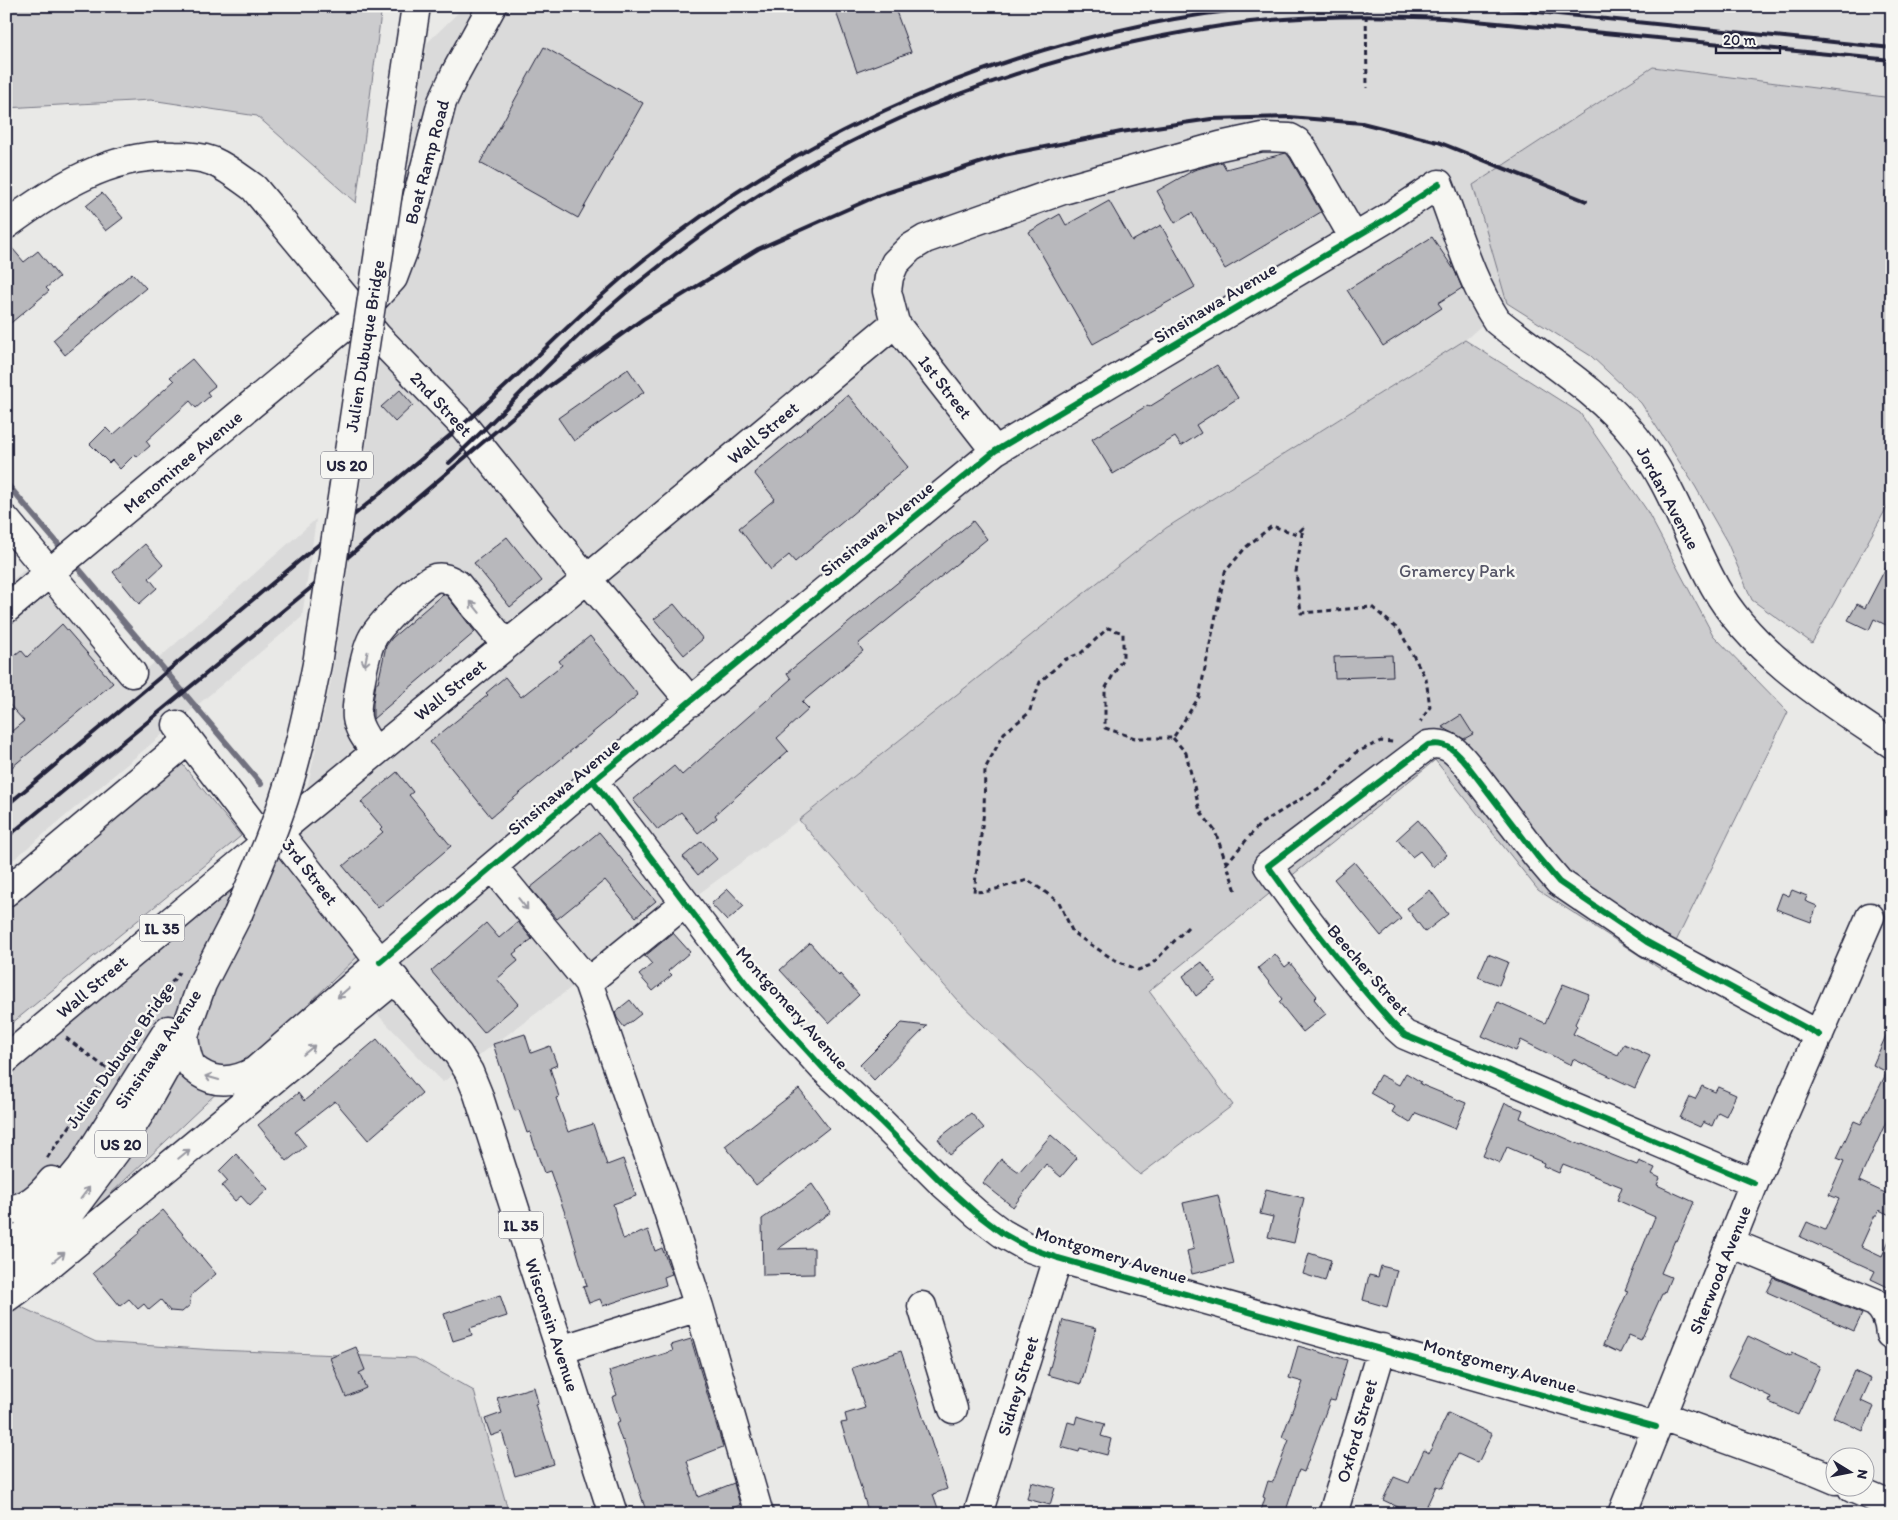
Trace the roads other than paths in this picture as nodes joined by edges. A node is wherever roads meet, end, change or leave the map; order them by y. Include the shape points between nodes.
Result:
1 (416, 6) edge
2 (492, 6) edge
3 (1439, 184) joint
4 (6, 225) edge
5 (1354, 238) junction
6 (360, 314) junction
7 (895, 323) junction
8 (996, 451) junction
9 (6, 520) edge
10 (56, 569) junction
11 (587, 579) junction
12 (6, 609) edge
13 (506, 645) junction
14 (132, 672) dead end
15 (691, 702) junction
16 (1892, 744) edge
17 (375, 752) junction
18 (593, 782) junction
19 (278, 832) junction
20 (493, 866) junction
21 (6, 892) edge
22 (685, 903) junction
23 (1870, 917) dead end
24 (387, 970) junction
25 (191, 977) junction
26 (588, 982) junction
27 (1819, 1034) junction
28 (184, 1035) junction
29 (6, 1059) edge
30 (122, 1101) junction
31 (1754, 1183) junction
32 (6, 1210) edge
33 (1731, 1243) junction
34 (6, 1252) edge
35 (1058, 1258) junction
36 (6, 1282) edge
37 (6, 1298) edge
38 (922, 1306) dead end
39 (699, 1308) junction
40 (1890, 1334) dead end
41 (1382, 1348) junction
42 (560, 1350) junction
43 (953, 1409) dead end
44 (1659, 1421) junction
45 (1826, 1476) edge
46 (1876, 1498) edge
47 (1892, 1505) edge
48 (613, 1514) edge
49 (759, 1514) edge
50 (978, 1514) edge
51 (1333, 1514) edge
52 (1622, 1514) edge

1 - 25 main road, Julien Dubuque Bridge / US 20, bridge via 316,673 304,726 288,787 238,914
2 - 6 main road, Boat Ramp Road via 442,102 404,249 393,278
3 - 5 main road, Sinsinawa Avenue
3 - 16 main road, Jordan Avenue via 1477,284 1497,321 1582,384 1636,439 1657,472 1716,589 1737,619 1803,682
4 - 6 main road, 2nd Street via 69,182 133,158 187,156 211,161 232,171 254,188
5 - 7 main road via 1297,142 1290,138 1262,137 1063,190 925,239 895,263 889,277 887,291
5 - 8 main road, Sinsinawa Avenue
6 - 10 main road, Menominee Avenue
6 - 11 main road, 2nd Street via 377,336 463,425
7 - 8 main road, 1st Street
7 - 11 main road, Wall Street
8 - 15 main road, Sinsinawa Avenue
9 - 10 main road
10 - 12 main road, Menominee Avenue
10 - 14 main road
11 - 13 main road, Wall Street
11 - 15 main road, 2nd Street
13 - 17 main road, Wall Street
13 -> 17 main road via 456,584 441,577 429,581 382,624 371,640 356,712 360,729
15 - 18 main road, Sinsinawa Avenue
17 - 19 main road, Wall Street
18 - 20 main road, Sinsinawa Avenue
18 - 22 main road, Montgomery Avenue
19 - 21 main road, 3rd Street via 256,828 183,732
19 - 24 main road, 3rd Street / IL 35
19 - 29 main road, Wall Street / IL 35
20 - 24 main road, Sinsinawa Avenue
20 -> 26 main road
22 - 26 main road
22 - 35 main road, Montgomery Avenue via 748,986 791,1035 941,1182 1002,1233
23 - 27 main road, Sherwood Avenue
24 -> 28 main road via 255,1071 241,1078 218,1080 192,1068 186,1054
37 -> 24 main road via 226,1120
24 - 42 main road, Wisconsin Avenue / IL 35 via 458,1054 469,1072
25 - 28 main road, Sinsinawa Avenue / US 20
25 - 30 main road, Sinsinawa Avenue / US 20 via 174,1021
26 - 39 main road
27 - 31 main road, Sherwood Avenue
27 - 31 main road, Beecher Street via 1646,942 1559,882 1456,751 1448,746 1428,745 1268,866 1342,966 1405,1034
36 -> 28 main road, Sinsinawa Avenue / US 20 via 62,1223 116,1151
30 - 32 main road via 93,1130 40,1196 18,1210
30 - 34 main road, Sinsinawa Avenue / US 20 via 81,1168 33,1226
31 - 33 main road, Sherwood Avenue
33 - 40 main road via 1881,1306
33 - 44 main road, Sherwood Avenue
35 - 41 main road, Montgomery Avenue
35 - 50 main road, Sidney Street
38 - 43 main road
39 - 42 main road
39 - 49 main road
41 - 44 main road, Montgomery Avenue
41 - 51 main road, Oxford Street
42 - 48 main road, Wisconsin Avenue / IL 35
44 - 45 main road, Montgomery Avenue
44 - 52 main road, Sherwood Avenue
46 - 47 main road

